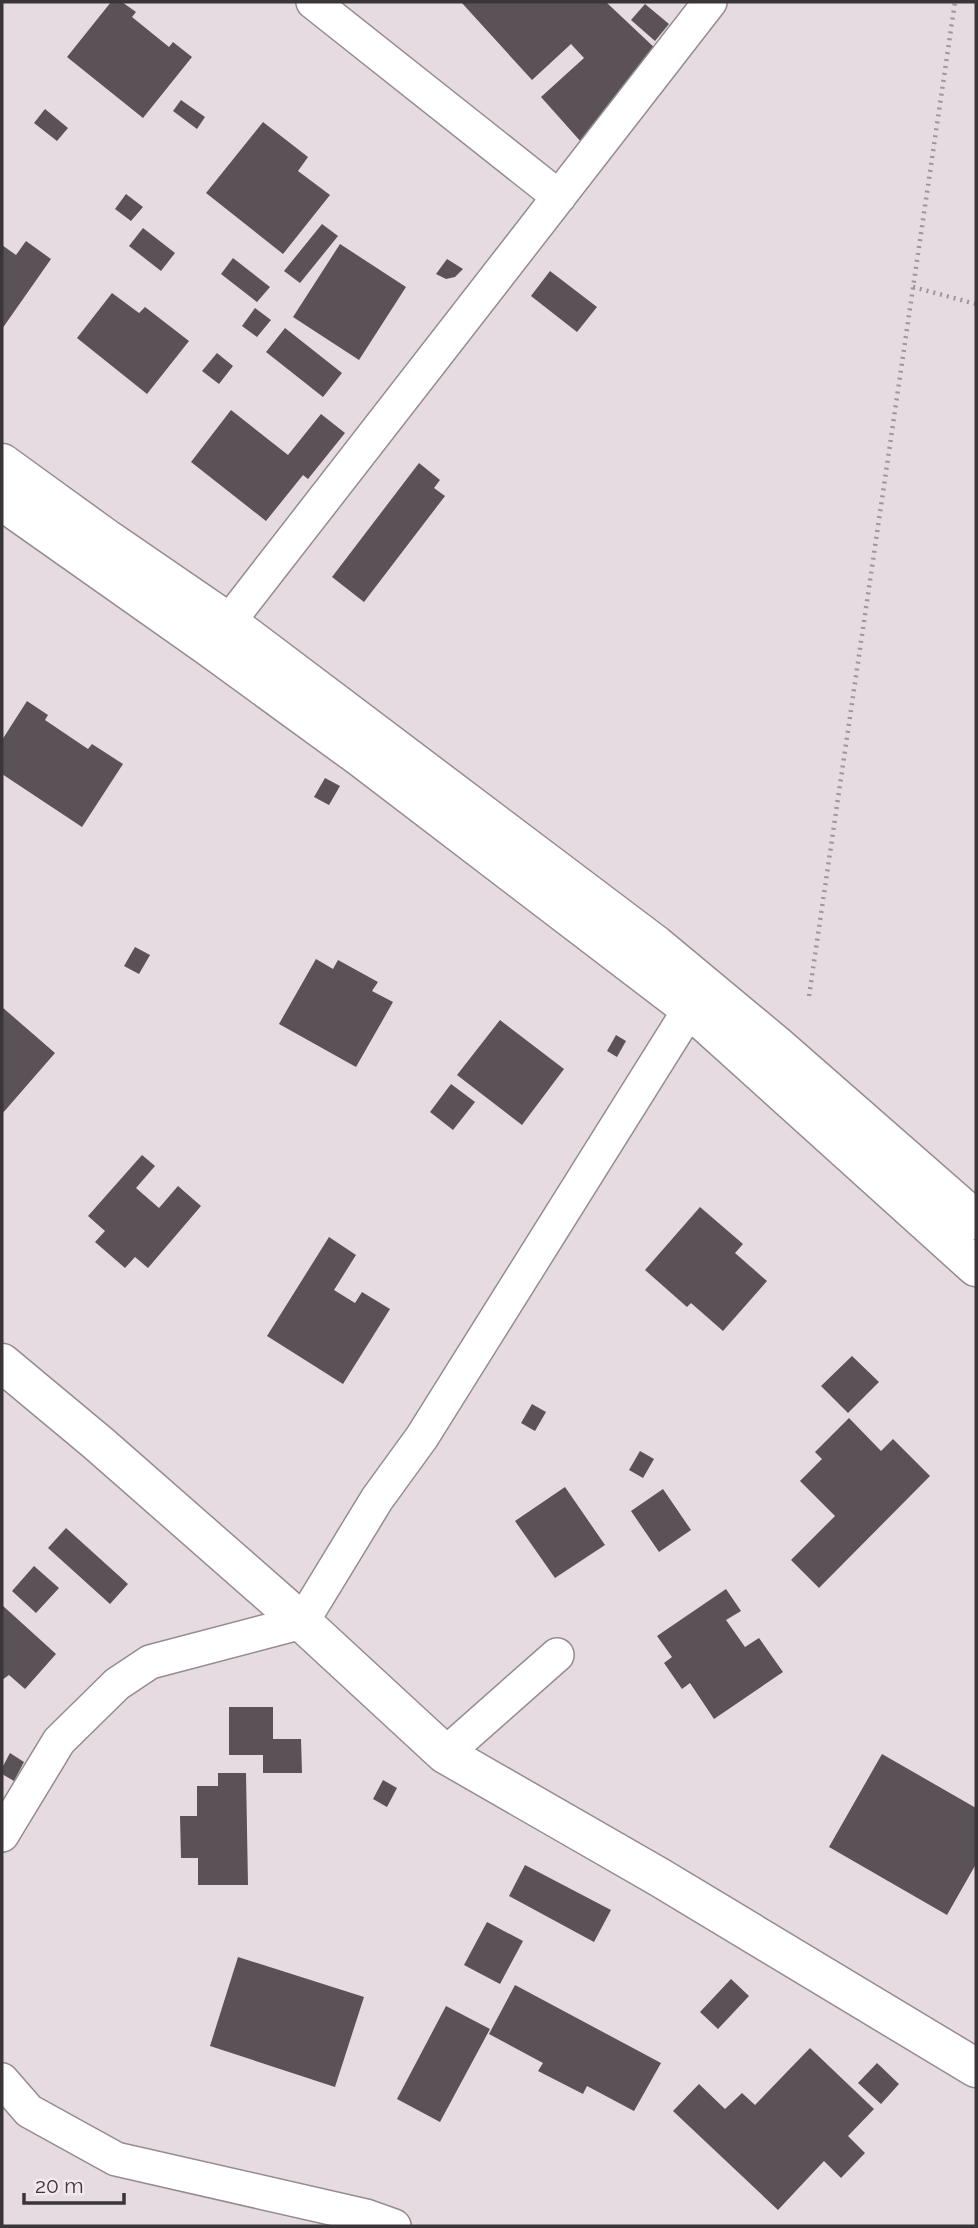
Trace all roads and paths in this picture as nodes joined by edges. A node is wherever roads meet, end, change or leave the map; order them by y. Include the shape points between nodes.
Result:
1 (313, 2) edge
2 (710, 2) edge
3 (955, 2) edge
4 (559, 197) junction
5 (913, 287) junction
6 (976, 304) edge
7 (2, 463) edge
8 (2, 501) edge
9 (99, 553) junction
10 (218, 634) junction
11 (809, 996) dead end
12 (698, 997) junction
13 (976, 1220) edge
14 (976, 1267) edge
15 (2, 1363) edge
16 (302, 1622) junction
17 (556, 1655) dead end
18 (445, 1754) junction
19 (2, 1835) edge
20 (976, 2068) edge
21 (2, 2080) edge
22 (394, 2226) edge

1 - 4 street
2 - 4 street
3 - 5 path
4 - 10 street
5 - 6 path
5 - 11 path
7 - 9 main road
8 - 9 main road
9 - 10 main road
10 - 12 main road via 360,757
12 - 13 main road
12 - 14 main road
12 - 16 street
15 - 16 main road
16 - 18 main road
16 - 19 street via 150,1661 117,1684 59,1741
17 - 18 street
18 - 20 main road
21 - 22 street via 29,2111 116,2160

